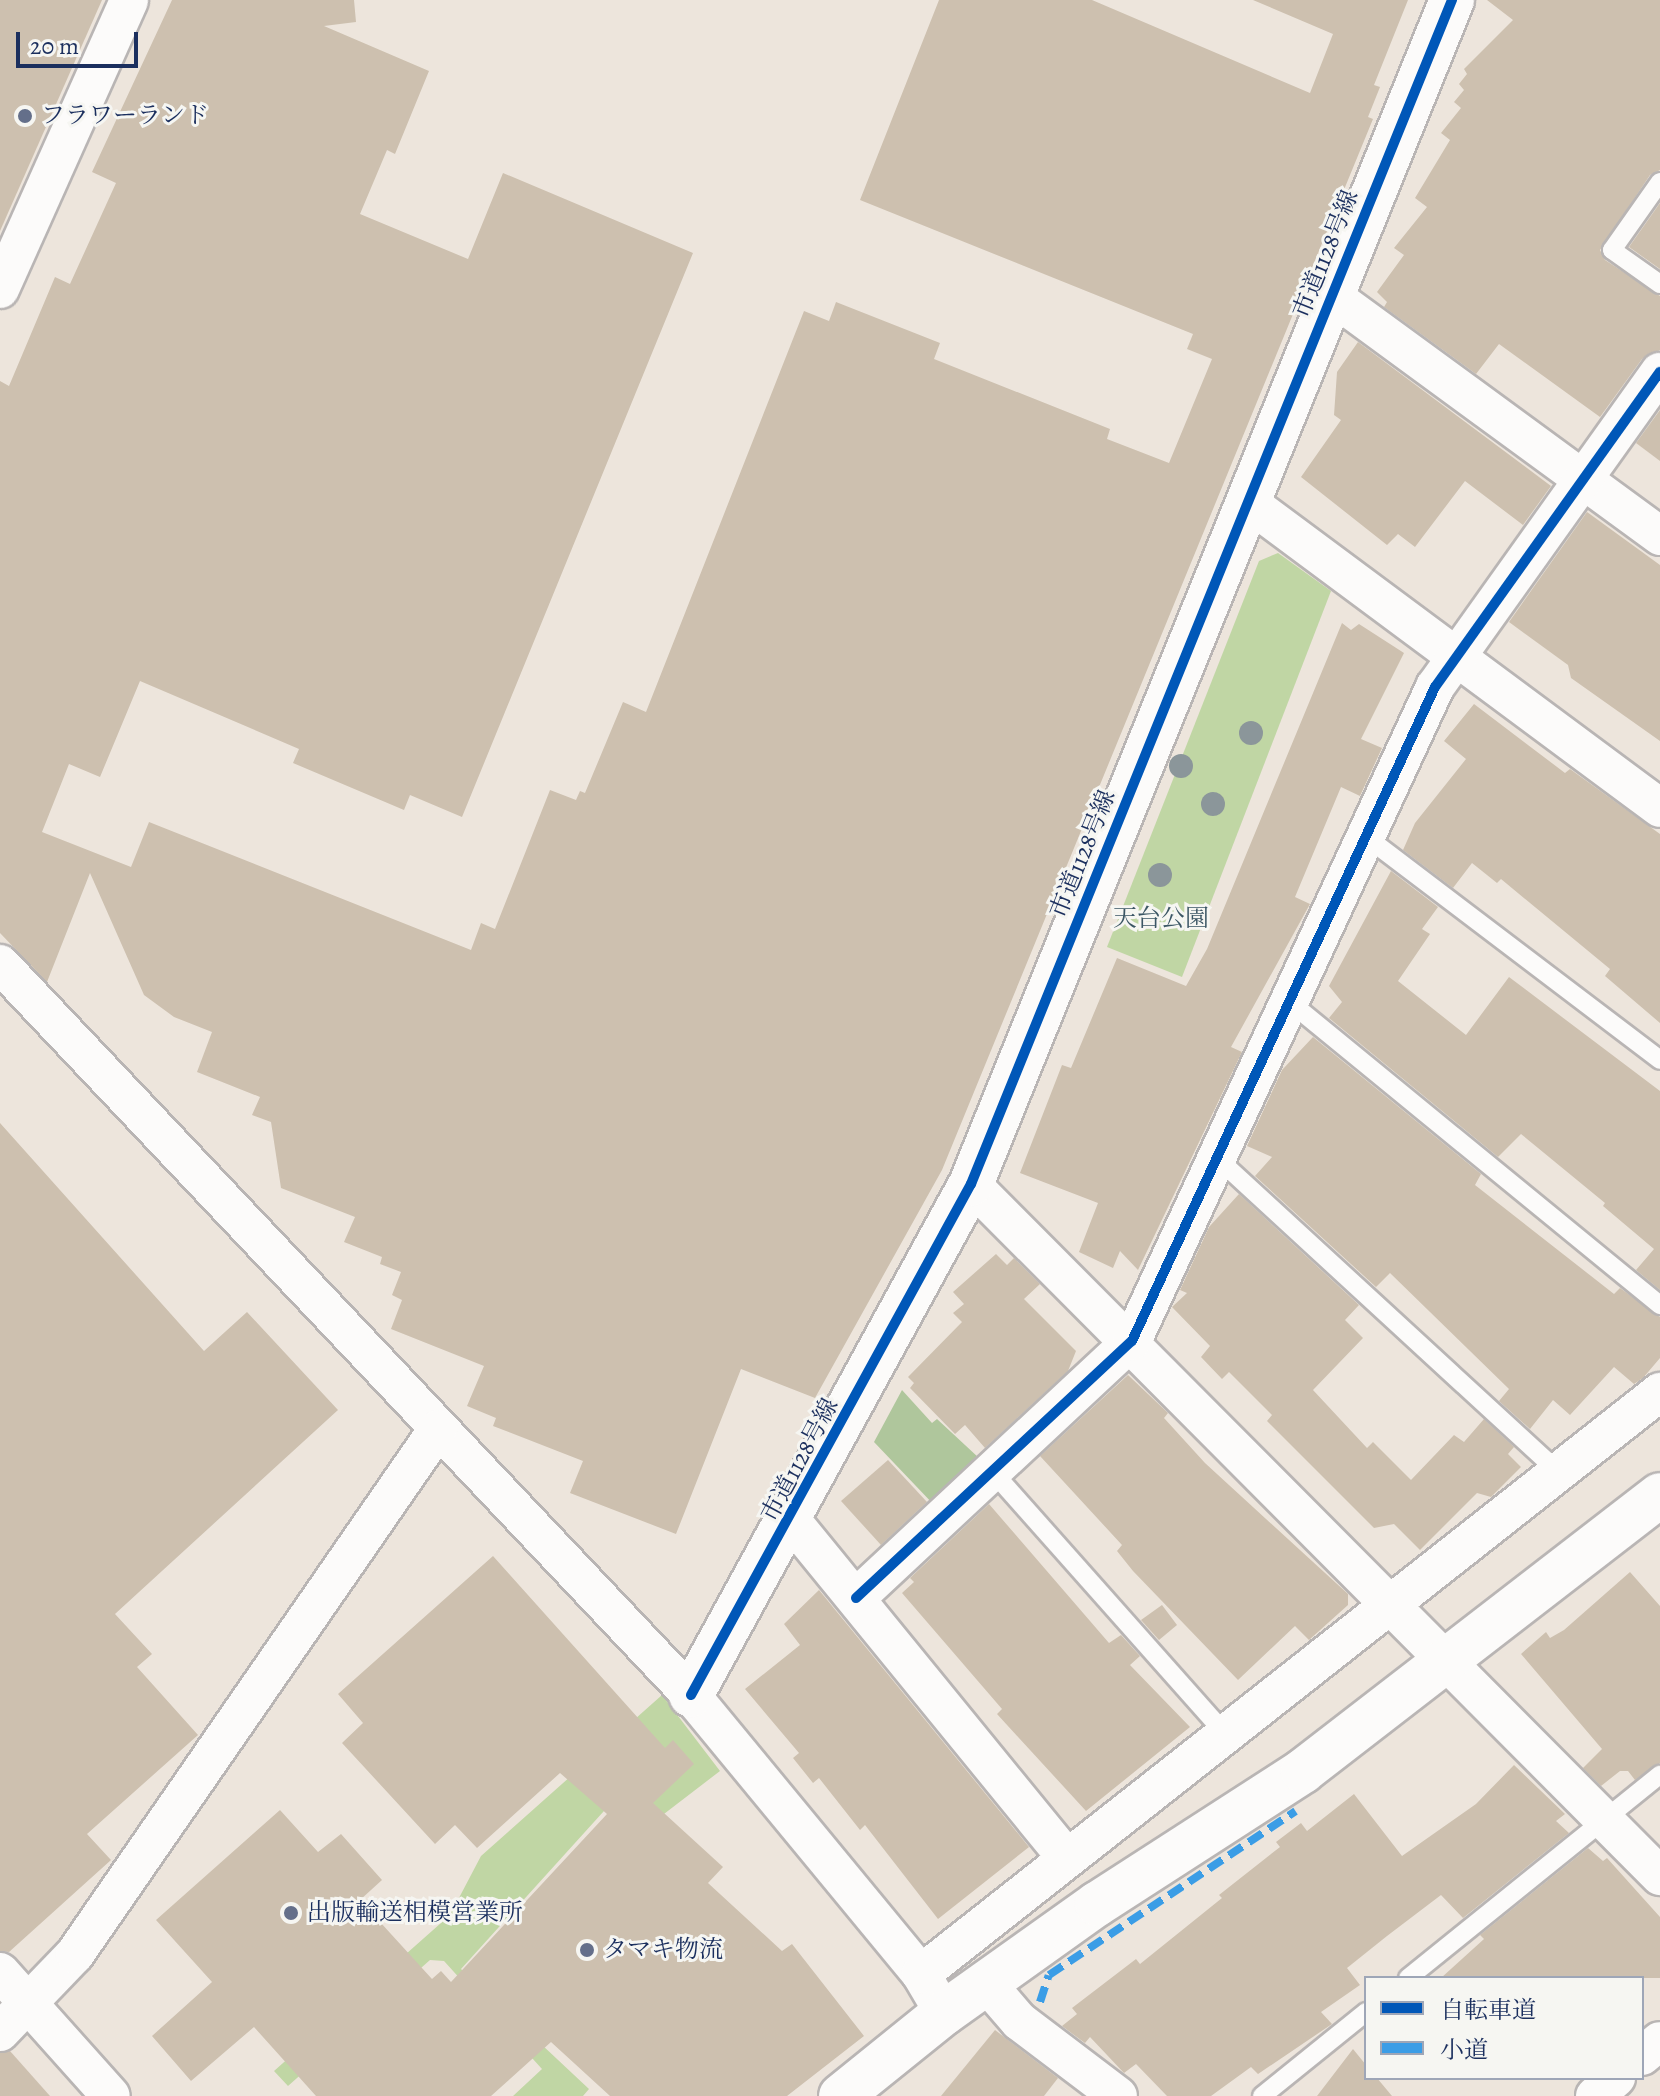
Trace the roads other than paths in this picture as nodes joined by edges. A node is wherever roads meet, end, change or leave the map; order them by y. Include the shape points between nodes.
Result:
1 (129, 0) edge
2 (1452, 0) edge
3 (1660, 182) edge
4 (1660, 284) edge
5 (0, 289) edge
6 (1331, 295) junction
7 (1660, 372) edge
8 (1583, 480) junction
9 (1248, 502) junction
10 (1660, 536) edge
11 (1456, 658) junction
12 (1660, 808) edge
13 (1369, 839) junction
14 (0, 964) edge
15 (1291, 1003) junction
16 (1660, 1060) edge
17 (1216, 1157) junction
18 (971, 1184) junction
19 (1660, 1305) edge
20 (1132, 1341) junction
21 (1660, 1392) edge
22 (438, 1429) junction
23 (992, 1471) junction
24 (1559, 1472) junction
25 (1660, 1495) edge
26 (791, 1520) junction
27 (856, 1598) junction
28 (1391, 1605) junction
29 (1446, 1660) junction
30 (691, 1695) junction
31 (1225, 1733) junction
32 (1660, 1775) edge
33 (1605, 1820) junction
34 (1066, 1857) junction
35 (1660, 1876) edge
36 (0, 1972) edge
37 (921, 1974) junction
38 (1410, 1976) edge
39 (988, 1985) junction
40 (31, 2005) junction
41 (944, 2013) junction
42 (1364, 2014) edge
43 (0, 2032) edge
44 (1660, 2041) edge
45 (1644, 2054) edge
46 (1614, 2080) edge
47 (111, 2096) edge
48 (841, 2096) edge
49 (1118, 2096) edge
50 (1262, 2096) edge
51 (1595, 2096) edge

1 - 5 street
2 - 6 street, 市道1128号線
3 - 4 lane via 1612,250
6 - 8 street
6 - 9 street, 市道1128号線
7 - 8 street
8 - 10 street
8 - 11 street
9 - 11 street
9 - 18 street, 市道1128号線
11 - 12 street
11 - 13 street via 1435,687
13 - 15 street
13 - 16 lane
14 - 22 street
15 - 17 street
15 - 19 lane
17 - 20 street
17 - 24 lane
18 - 20 street
18 - 26 street, 市道1128号線
20 - 23 street
20 - 28 street
21 - 24 street
22 - 30 street
22 - 40 street via 85,1941
23 - 27 street
23 - 31 lane
24 - 28 street
25 - 29 street
26 - 27 street
26 - 30 street, 市道1128号線
27 - 34 street
28 - 29 street
28 - 31 street
29 - 33 street
29 - 39 street via 1303,1771 1097,1904
30 - 37 street
31 - 34 street
32 - 33 lane
33 - 35 street
33 - 38 lane
34 - 37 street
36 - 40 street
37 - 41 street
39 - 41 street
39 - 49 street via 1019,2021
40 - 43 street
40 - 47 street
41 - 48 street
42 - 50 lane
44 - 45 street
46 - 51 street

